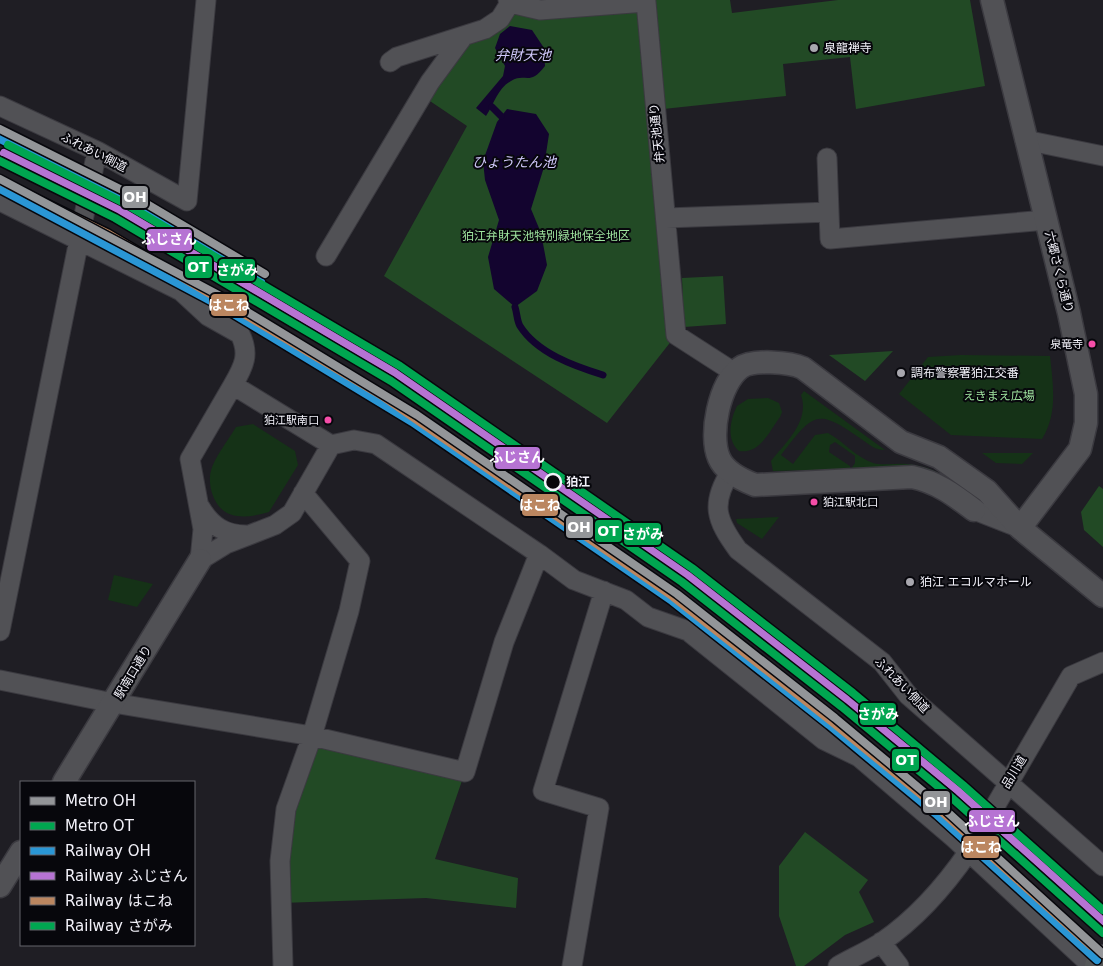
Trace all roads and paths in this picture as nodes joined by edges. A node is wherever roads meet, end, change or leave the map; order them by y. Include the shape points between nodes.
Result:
1 (206, 0) edge
2 (992, 0) edge
3 (509, 1) edge
4 (463, 37) junction
5 (390, 62) dead end
6 (0, 106) edge
7 (1025, 140) junction
8 (97, 151) junction
9 (1103, 156) edge
10 (828, 158) dead end
11 (0, 201) edge
12 (829, 212) junction
13 (666, 218) junction
14 (1046, 220) junction
15 (79, 241) junction
16 (326, 256) dead end
17 (735, 373) junction
18 (233, 384) junction
19 (331, 445) junction
20 (731, 471) junction
21 (303, 493) junction
22 (199, 505) junction
23 (974, 510) joint
24 (1020, 528) junction
25 (247, 535) junction
26 (540, 554) junction
27 (200, 560) junction
28 (604, 591) junction
29 (1103, 596) edge
30 (0, 631) edge
31 (1103, 662) edge
32 (0, 680) edge
33 (113, 703) junction
34 (312, 736) junction
35 (65, 781) edge
36 (1008, 782) junction
37 (969, 851) junction
38 (20, 854) edge
39 (1103, 866) edge
40 (0, 886) edge
41 (882, 942) junction
42 (1103, 959) edge
43 (283, 966) edge
44 (572, 966) edge
45 (838, 966) edge
46 (899, 966) edge
47 (1092, 966) edge
48 (1099, 966) edge

1 - 8 street, ふれあい側道 via 187,201
2 - 7 street, 六郷さくら通り
3 - 4 street via 500,19
3 - 13 street, 弁天池通り via 540,10 646,2
4 - 5 street
4 - 16 street via 430,82
6 - 8 street, ふれあい側道
7 - 9 street
7 - 14 street, 六郷さくら通り
8 - 15 street
10 - 12 street
11 - 15 street
12 - 13 street
12 - 14 street via 830,239
13 - 17 street, 弁天池通り via 676,335
14 - 24 street, 六郷さくら通り via 1079,357 1086,394 1086,423 1081,446 1072,461
15 - 18 street via 181,291 208,316 240,334 247,352 246,364
15 - 30 street
17 - 20 street via 725,388 715,423 719,458
17 - 24 street via 748,364 789,363 803,368 901,442 939,457 987,491
18 - 19 street
18 - 22 street via 190,459
19 - 21 street
19 - 26 street via 354,440 376,444
20 - 23 street via 755,485 912,477 941,486
20 - 36 street, ふれあい側道 via 720,488 718,508 723,530 738,550 882,662 908,695
21 - 25 street via 292,513 275,525
21 - 34 street via 360,561 349,612
22 - 25 street via 214,526 227,533
22 - 27 street via 204,536
23 - 24 street
24 - 29 street
25 - 27 street
26 - 28 street via 574,580
26 - 34 street via 504,642 464,772
27 - 33 street, 駅南口通り
28 - 37 street via 626,600 648,618 688,630 824,740 859,757
28 - 44 street via 542,791 599,808
31 - 36 street, 品川道 via 1071,676
32 - 33 street
33 - 34 street
33 - 35 street, 駅南口通り
34 - 43 street via 286,809 280,861
36 - 37 street, 品川道
36 - 39 street, ふれあい側道
37 - 41 street, 品川道 via 918,914
37 - 47 street
38 - 40 street
41 - 45 street, 品川道
41 - 46 street
42 - 48 main road

